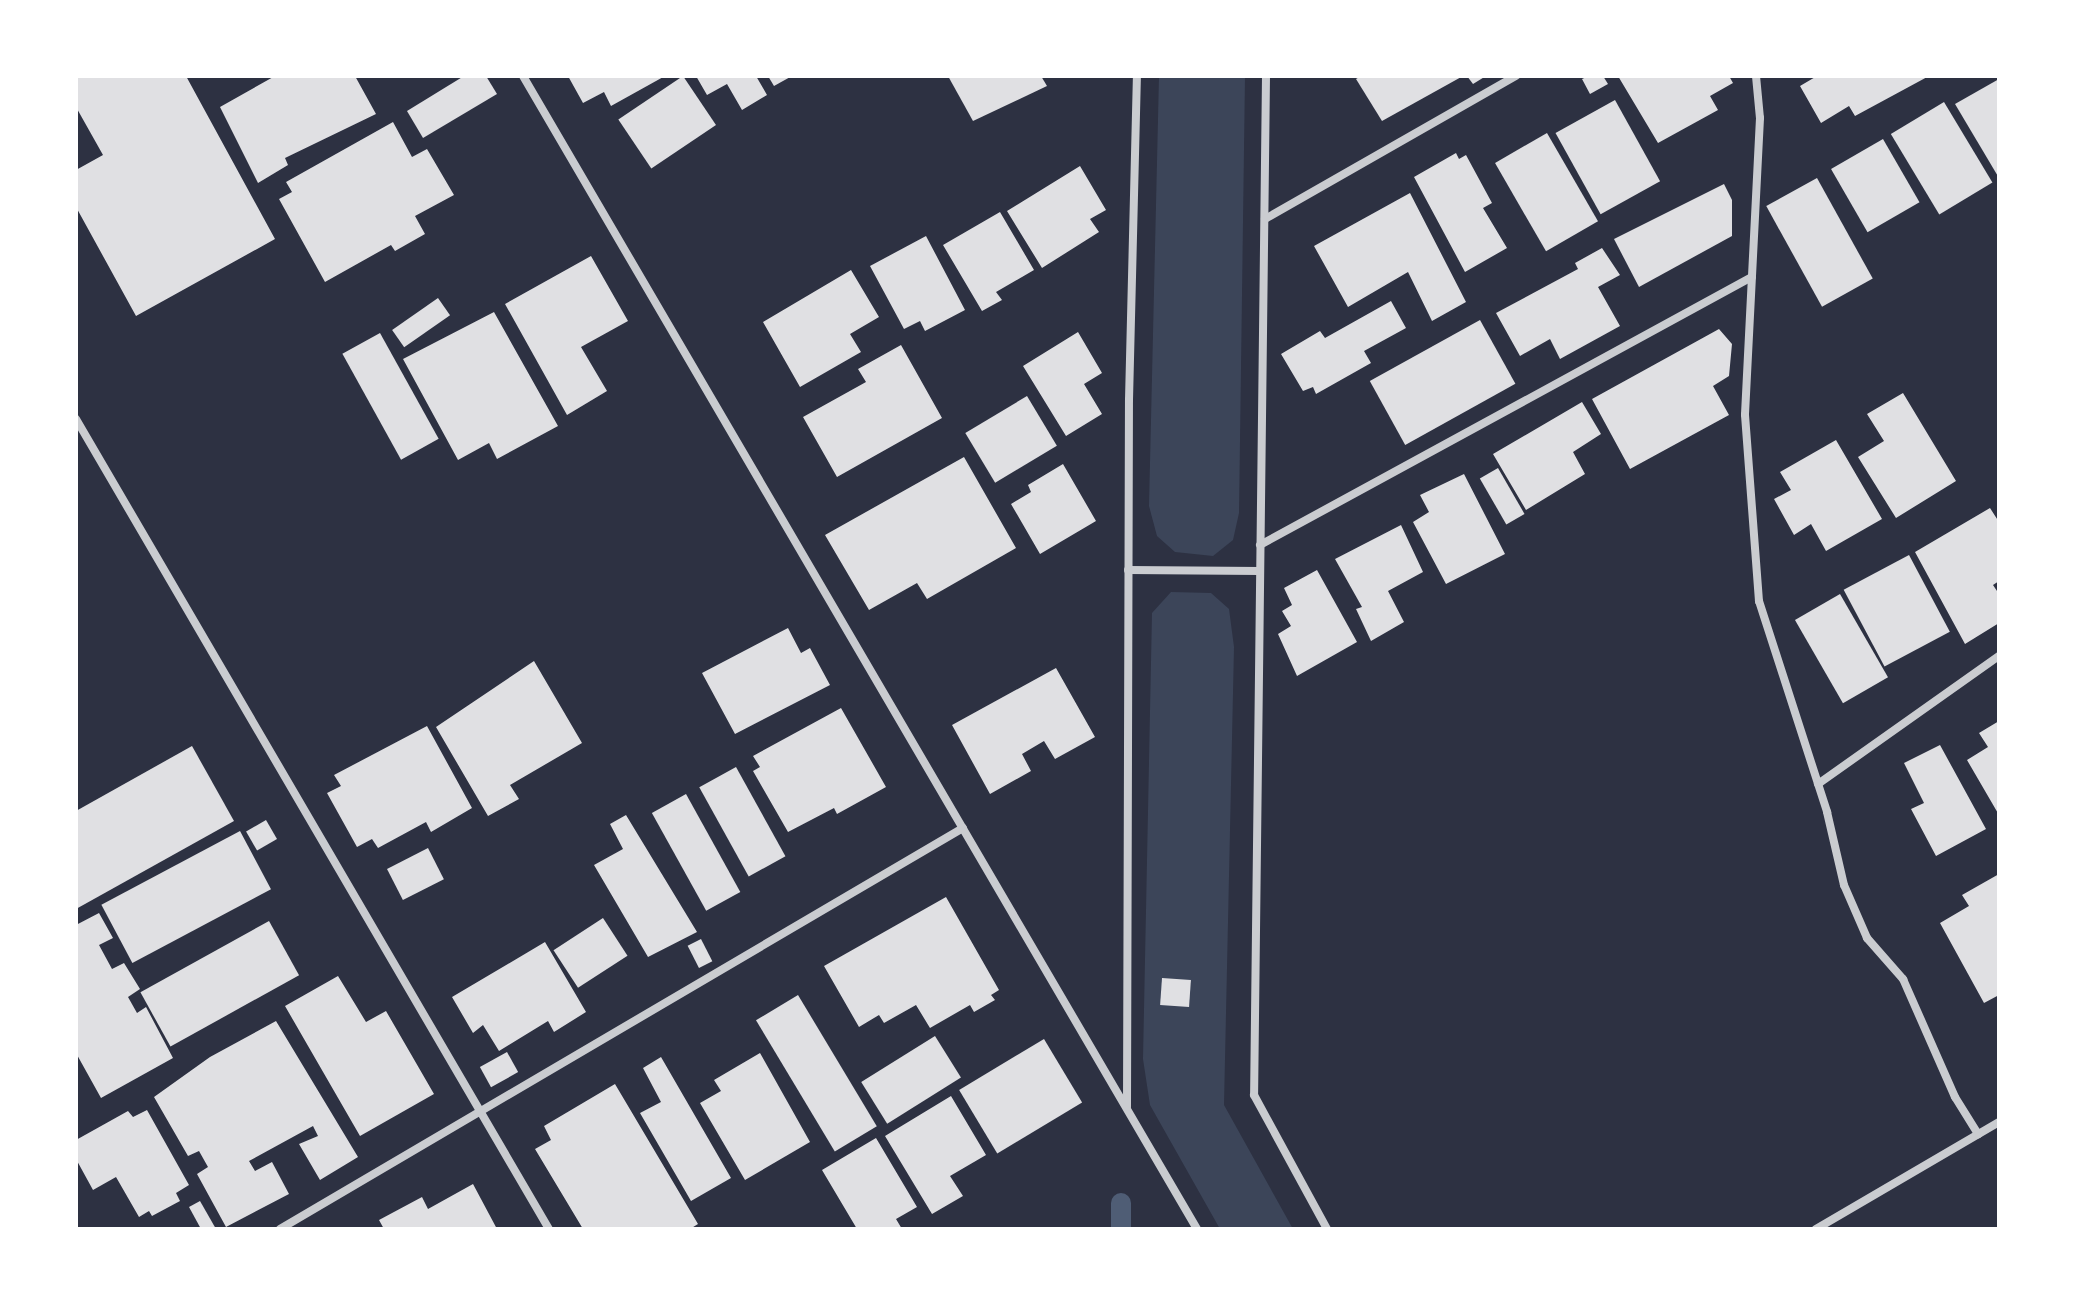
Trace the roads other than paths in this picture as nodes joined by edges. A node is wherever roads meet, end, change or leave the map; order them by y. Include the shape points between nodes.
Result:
1 (523, 76) edge
2 (1137, 76) edge
3 (1266, 76) edge
4 (1516, 76) edge
5 (1756, 76) edge
6 (1265, 219) junction
7 (1752, 277) junction
8 (76, 419) edge
9 (1260, 545) junction
10 (1128, 570) junction
11 (1260, 571) junction
12 (1999, 656) edge
13 (1818, 784) junction
14 (963, 828) junction
15 (1127, 1108) junction
16 (483, 1113) junction
17 (1999, 1122) edge
18 (1978, 1134) junction
19 (280, 1229) edge
20 (549, 1229) edge
21 (1197, 1229) edge
22 (1327, 1229) edge
23 (1816, 1229) edge

1 - 14 street
2 - 10 street
3 - 6 street
4 - 6 street
5 - 7 street via 1760,118
6 - 9 street
7 - 9 street
7 - 13 street via 1745,415 1759,601
8 - 16 street
9 - 11 street
10 - 11 street
10 - 15 street
11 - 22 street via 1254,1095
12 - 13 street
13 - 18 street via 1844,885 1867,938 1903,979 1955,1097
14 - 15 street
14 - 16 street
15 - 21 street
16 - 19 street
16 - 20 street
17 - 18 street
18 - 23 street

